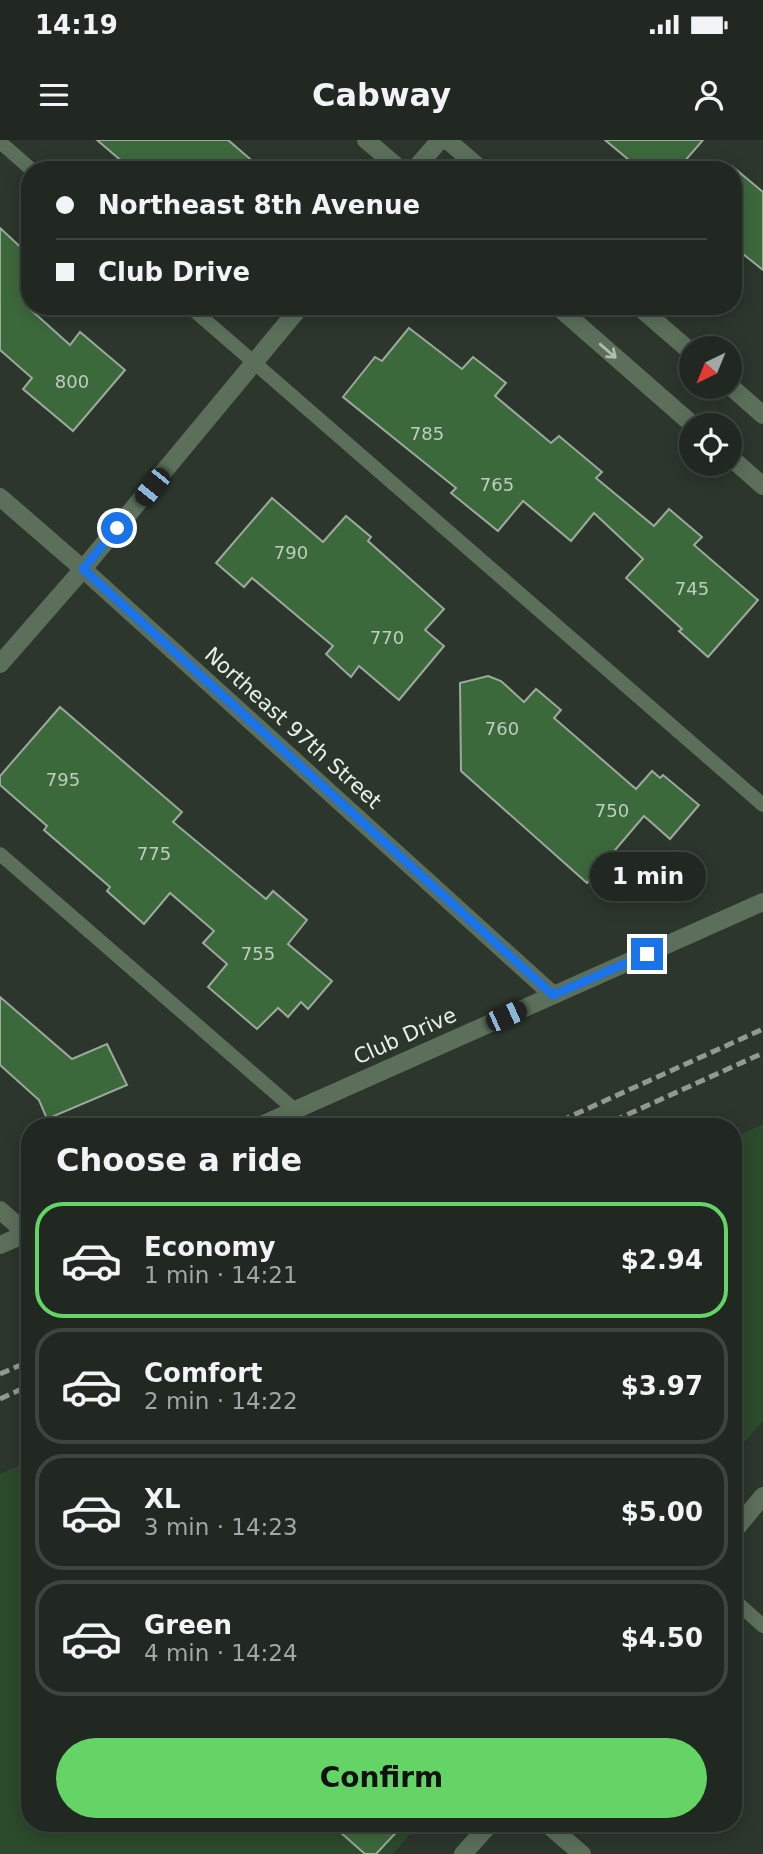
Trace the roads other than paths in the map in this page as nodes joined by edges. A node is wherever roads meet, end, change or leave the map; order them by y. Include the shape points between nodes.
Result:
1 (366, 140) edge
2 (440, 140) edge
3 (447, 140) edge
4 (0, 142) edge
5 (22, 161) edge
6 (390, 161) edge
7 (422, 161) edge
8 (472, 161) edge
9 (199, 315) edge
10 (294, 315) edge
11 (567, 315) edge
12 (648, 315) edge
13 (679, 342) edge
14 (254, 363) junction
15 (742, 397) edge
16 (679, 413) edge
17 (763, 415) edge
18 (742, 468) edge
19 (763, 486) edge
20 (0, 497) edge
21 (83, 569) junction
22 (0, 664) edge
23 (763, 805) edge
24 (0, 854) edge
25 (763, 902) edge
26 (553, 995) junction
27 (295, 1110) junction
28 (277, 1118) edge
29 (0, 1210) edge
30 (21, 1226) edge
31 (21, 1235) edge
32 (0, 1245) edge
33 (763, 1496) edge
34 (742, 1521) edge
35 (742, 1607) edge
36 (763, 1626) edge
37 (482, 1832) edge
38 (556, 1832) edge
39 (463, 1854) edge
40 (582, 1854) edge

1 - 6 street
2 - 7 street
3 - 8 street
4 - 5 lane
9 - 14 lane
10 - 14 street
11 -> 16 street
12 - 13 street
14 - 21 street
14 - 23 lane
15 - 17 street
18 - 19 street
20 - 21 street, Northeast 97th Street
21 - 22 street
21 - 26 street, Northeast 97th Street
24 - 27 lane
25 - 26 street, Club Drive
26 - 27 street, Club Drive
27 - 28 street, Club Drive
29 - 30 street
31 - 32 street
33 - 34 street
35 - 36 lane
37 - 39 street
38 - 40 street

